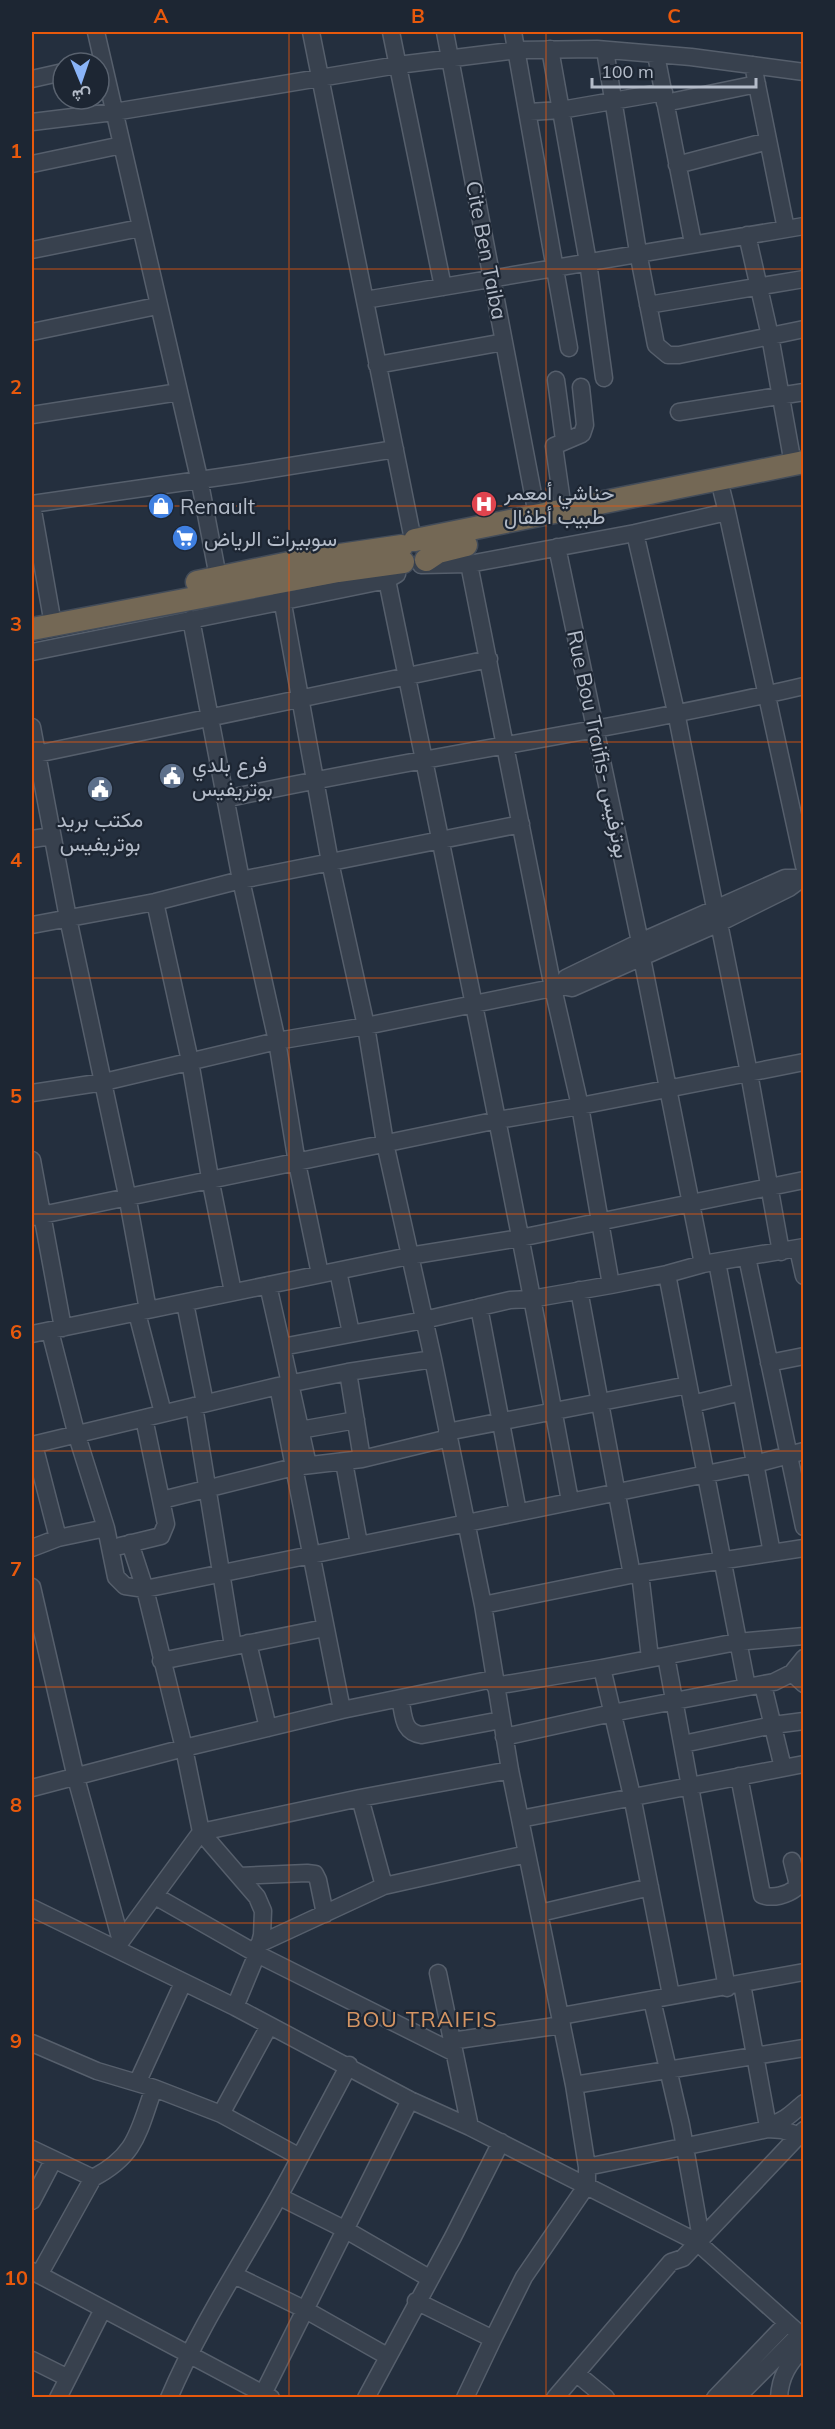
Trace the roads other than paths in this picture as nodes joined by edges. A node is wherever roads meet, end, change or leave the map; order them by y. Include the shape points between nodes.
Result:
1 (96, 32) edge
2 (311, 32) edge
3 (391, 32) edge
4 (445, 32) edge
5 (513, 32) edge
6 (550, 49) junction
7 (518, 50) junction
8 (605, 50) junction
9 (99, 51) edge
10 (656, 55) junction
11 (450, 59) junction
12 (398, 65) junction
13 (753, 65) junction
14 (804, 72) edge
15 (51, 75) edge
16 (320, 77) junction
17 (32, 79) edge
18 (757, 84) junction
19 (664, 97) junction
20 (111, 101) edge
21 (612, 102) junction
22 (561, 110) junction
23 (114, 112) junction
24 (529, 112) junction
25 (32, 122) edge
26 (768, 141) junction
27 (122, 145) junction
28 (32, 164) edge
29 (678, 165) junction
30 (804, 226) edge
31 (140, 228) junction
32 (786, 229) junction
33 (747, 235) junction
34 (693, 243) junction
35 (32, 250) edge
36 (638, 252) junction
37 (588, 262) junction
38 (556, 266) junction
39 (493, 278) junction
40 (804, 279) edge
41 (758, 286) junction
42 (443, 287) junction
43 (365, 300) junction
44 (648, 305) junction
45 (157, 306) junction
46 (804, 329) edge
47 (32, 332) edge
48 (770, 336) junction
49 (504, 342) junction
50 (569, 348) dead end
51 (377, 365) junction
52 (604, 378) dead end
53 (556, 380) dead end
54 (581, 387) dead end
55 (179, 392) junction
56 (804, 392) edge
57 (780, 395) junction
58 (679, 412) dead end
59 (32, 415) edge
60 (564, 440) junction
61 (395, 448) junction
62 (800, 467) edge
63 (199, 478) junction
64 (725, 502) junction
65 (32, 504) edge
66 (563, 509) junction
67 (537, 515) junction
68 (635, 533) junction
69 (557, 547) junction
70 (413, 554) junction
71 (469, 564) junction
72 (218, 577) junction
73 (387, 580) junction
74 (281, 592) junction
75 (41, 615) edge
76 (191, 619) junction
77 (32, 629) edge
78 (32, 652) edge
79 (489, 659) junction
80 (406, 675) junction
81 (804, 686) edge
82 (765, 695) junction
83 (301, 699) junction
84 (676, 712) junction
85 (211, 717) junction
86 (32, 727) edge
87 (597, 728) junction
88 (506, 744) junction
89 (34, 754) edge
90 (425, 759) junction
91 (315, 780) junction
92 (225, 799) junction
93 (521, 824) junction
94 (51, 836) junction
95 (32, 839) edge
96 (440, 841) junction
97 (330, 862) junction
98 (802, 874) edge
99 (241, 880) junction
100 (155, 902) junction
101 (717, 916) junction
102 (68, 918) junction
103 (32, 925) edge
104 (641, 950) junction
105 (557, 986) junction
106 (472, 1004) junction
107 (366, 1026) junction
108 (277, 1041) junction
109 (190, 1061) junction
110 (804, 1062) edge
111 (749, 1073) junction
112 (104, 1082) junction
113 (670, 1087) junction
114 (32, 1093) edge
115 (580, 1106) junction
116 (498, 1120) junction
117 (385, 1143) junction
118 (32, 1160) edge
119 (297, 1163) junction
120 (210, 1178) junction
121 (804, 1180) edge
122 (769, 1185) junction
123 (127, 1196) junction
124 (693, 1202) junction
125 (37, 1216) edge
126 (601, 1222) junction
127 (520, 1238) junction
128 (801, 1248) edge
129 (781, 1252) junction
130 (409, 1256) junction
131 (747, 1257) junction
132 (710, 1263) junction
133 (338, 1271) junction
134 (320, 1274) junction
135 (667, 1274) junction
136 (804, 1276) edge
137 (268, 1285) junction
138 (611, 1285) junction
139 (579, 1290) junction
140 (233, 1292) junction
141 (531, 1299) junction
142 (185, 1303) junction
143 (479, 1307) junction
144 (142, 1312) junction
145 (424, 1320) junction
146 (56, 1329) junction
147 (351, 1333) junction
148 (32, 1334) edge
149 (282, 1347) junction
150 (804, 1356) edge
151 (433, 1359) junction
152 (770, 1363) junction
153 (348, 1372) junction
154 (285, 1385) junction
155 (688, 1385) junction
156 (741, 1392) junction
157 (599, 1401) junction
158 (692, 1404) junction
159 (200, 1405) junction
160 (553, 1410) junction
161 (163, 1413) junction
162 (144, 1418) junction
163 (356, 1420) junction
164 (501, 1422) junction
165 (300, 1430) junction
166 (448, 1435) junction
167 (77, 1436) junction
168 (33, 1445) edge
169 (796, 1452) edge
170 (362, 1459) junction
171 (344, 1462) junction
172 (755, 1464) junction
173 (301, 1466) junction
174 (705, 1474) junction
175 (209, 1489) junction
176 (615, 1491) junction
177 (162, 1500) junction
178 (570, 1501) junction
179 (518, 1512) junction
180 (465, 1523) junction
181 (804, 1527) edge
182 (106, 1528) junction
183 (58, 1538) junction
184 (130, 1543) junction
185 (359, 1544) junction
186 (32, 1548) edge
187 (111, 1548) junction
188 (804, 1548) edge
189 (772, 1553) junction
190 (312, 1554) junction
191 (722, 1560) junction
192 (223, 1573) junction
193 (636, 1574) junction
194 (32, 1587) edge
195 (145, 1589) junction
196 (483, 1605) junction
197 (325, 1628) junction
198 (804, 1636) edge
199 (737, 1642) junction
200 (241, 1645) junction
201 (658, 1657) junction
202 (804, 1658) edge
203 (161, 1661) junction
204 (602, 1668) junction
205 (798, 1679) edge
206 (494, 1682) junction
207 (755, 1686) junction
208 (400, 1698) junction
209 (675, 1702) junction
210 (342, 1710) junction
211 (612, 1713) junction
212 (804, 1721) edge
213 (773, 1725) junction
214 (268, 1728) junction
215 (502, 1728) junction
216 (683, 1744) junction
217 (184, 1748) junction
218 (804, 1764) edge
219 (783, 1768) junction
220 (510, 1770) junction
221 (739, 1776) junction
222 (76, 1778) junction
223 (691, 1785) junction
224 (32, 1788) edge
225 (632, 1796) junction
226 (360, 1798) junction
227 (520, 1819) junction
228 (201, 1832) junction
229 (527, 1854) junction
230 (792, 1861) dead end
231 (239, 1876) junction
232 (384, 1886) junction
233 (650, 1887) junction
234 (155, 1896) junction
235 (32, 1908) edge
236 (540, 1913) junction
237 (325, 1914) junction
238 (118, 1945) junction
239 (258, 1949) junction
240 (804, 1972) edge
241 (438, 1973) dead end
242 (183, 1983) junction
243 (735, 1986) junction
244 (671, 1995) junction
245 (652, 2000) junction
246 (235, 2007) junction
247 (561, 2021) junction
248 (269, 2026) junction
249 (32, 2043) edge
250 (452, 2047) junction
251 (804, 2048) edge
252 (756, 2055) junction
253 (349, 2066) junction
254 (669, 2071) junction
255 (138, 2081) junction
256 (574, 2085) junction
257 (154, 2088) junction
258 (410, 2100) junction
259 (804, 2103) edge
260 (221, 2114) junction
261 (470, 2127) junction
262 (801, 2132) edge
263 (501, 2142) junction
264 (685, 2145) junction
265 (32, 2149) edge
266 (300, 2157) junction
267 (53, 2161) junction
268 (587, 2167) junction
269 (93, 2178) junction
270 (586, 2185) junction
271 (280, 2197) junction
272 (32, 2201) edge
273 (346, 2230) junction
274 (699, 2240) junction
275 (35, 2273) edge
276 (234, 2275) junction
277 (429, 2278) junction
278 (416, 2301) junction
279 (103, 2309) junction
280 (304, 2309) junction
281 (787, 2323) junction
282 (493, 2339) junction
283 (802, 2340) edge
284 (187, 2354) junction
285 (387, 2356) junction
286 (32, 2360) edge
287 (580, 2376) junction
288 (68, 2378) junction
289 (265, 2396) edge
290 (58, 2397) edge
291 (169, 2397) edge
292 (366, 2397) edge
293 (465, 2397) edge
294 (555, 2397) edge
295 (568, 2397) edge
296 (606, 2397) edge
297 (714, 2397) edge
298 (736, 2397) edge
299 (779, 2397) edge

1 - 9 street
2 - 16 street
3 - 12 street
4 - 11 street, Cite Ben Taiba
5 - 7 street
6 - 7 street
6 - 8 street
6 - 22 street
7 - 11 street
7 - 24 street
8 - 10 street
8 - 21 street
10 - 13 street
10 - 19 street
11 - 12 street
11 - 39 street, Cite Ben Taiba
12 - 16 street
12 - 42 street
13 - 14 street
13 - 18 street
15 - 17 street
16 - 23 street
16 - 43 street
18 - 19 street
18 - 26 street
19 - 21 street
19 - 29 street
20 - 23 street
21 - 22 street
21 - 36 street
22 - 24 street
22 - 37 street
23 - 25 street
23 - 27 street
24 - 38 street
26 - 29 street
26 - 32 street
27 - 28 street
27 - 31 street
29 - 34 street
30 - 32 street
31 - 35 street
31 - 45 street
32 - 33 street
33 - 34 street
33 - 41 street
34 - 36 street
36 - 37 street
36 - 44 street
37 - 38 street
37 - 52 street
38 - 39 street
38 - 50 street
39 - 42 street
39 - 49 street, Cite Ben Taiba
40 - 41 street
41 - 44 street
41 - 48 street
42 - 43 street
43 - 51 street
44 - 48 street via 656,345 668,355
45 - 47 street
45 - 55 street
46 - 48 street
48 - 57 street
49 - 51 street, Cite Ben Taiba
49 - 67 street
51 - 61 street
53 - 60 street
54 - 60 street via 585,425 582,434
55 - 59 street
55 - 63 street
56 - 57 street
57 - 58 street
57 - 62 street
60 - 66 street via 554,446
61 - 63 street
61 - 70 street
62 - 64 highway
62 - 66 highway
63 - 65 street
63 - 72 street
64 - 68 street
64 - 70 highway
64 - 82 street
65 - 75 street
66 - 67 highway
67 - 70 highway
68 - 69 street
68 - 84 street
69 - 71 street
69 - 87 street, Rue Bou Traifis- بوترفيس
70 - 71 street
70 - 72 highway via 299,561
70 - 73 street
70 - 74 highway via 338,570
71 - 79 street
72 - 75 highway
73 - 74 street
73 - 80 street
74 - 76 street
74 - 77 highway
74 - 83 street
76 - 78 street
76 - 85 street
79 - 80 street
79 - 88 street
80 - 83 street
80 - 90 street
81 - 82 street
82 - 84 street
82 - 98 street
83 - 85 street
83 - 91 street
84 - 87 street
84 - 101 street
85 - 89 street
85 - 92 street
86 - 89 street
87 - 88 street
87 - 104 street, Rue Bou Traifis- بوترفيس
88 - 90 street
88 - 93 street
89 - 94 street
90 - 91 street
90 - 96 street
91 - 92 street
91 - 97 street
92 - 99 street
93 - 96 street
93 - 105 street
94 - 95 street
94 - 102 street
96 - 97 street
96 - 106 street
97 - 99 street
97 - 107 street
98 - 101 street via 785,878
99 - 100 street
99 - 108 street
100 - 102 street
100 - 109 street
101 - 104 street
101 - 111 street
102 - 103 street
102 - 112 street
104 - 105 street via 566,978
104 - 113 street, Rue Bou Traifis- بوترفيس
105 - 106 street
105 - 115 street
106 - 107 street
106 - 116 street
107 - 108 street
107 - 117 street
108 - 109 street
108 - 119 street
109 - 112 street
109 - 120 street
110 - 111 street
111 - 113 street
111 - 122 street
112 - 114 street
112 - 123 street
113 - 115 street
113 - 124 street, Rue Bou Traifis- بوترفيس
115 - 116 street
115 - 126 street
116 - 117 street
116 - 127 street
117 - 119 street
117 - 130 street
118 - 125 street
119 - 120 street
119 - 134 street
120 - 123 street
120 - 140 street
121 - 122 street
122 - 124 street
122 - 129 street
123 - 125 street
123 - 144 street
124 - 126 street
124 - 132 street, Rue Bou Traifis- بوترفيس
125 - 146 street
126 - 127 street
126 - 138 street
127 - 130 street
127 - 141 street
128 - 129 street
128 - 136 street
129 - 131 street
130 - 133 street
130 - 145 street
131 - 132 street
131 - 152 street
132 - 135 street
132 - 156 street, Rue Bou Traifis- بوترفيس
133 - 134 street
133 - 147 street
134 - 137 street
135 - 138 street
135 - 155 street
137 - 140 street
137 - 149 street
138 - 139 street
139 - 141 street
139 - 157 street
140 - 142 street
141 - 143 street
141 - 160 street
142 - 144 street
142 - 159 street
143 - 145 street
143 - 164 street
144 - 146 street
144 - 161 street
145 - 147 street
145 - 151 street
146 - 148 street
146 - 167 street
147 - 149 street
149 - 154 street
150 - 152 street
151 - 153 street
151 - 166 street
152 - 169 street
153 - 154 street
153 - 163 street
154 - 159 street
154 - 165 street
154 - 173 street
155 - 157 street
155 - 158 street
156 - 158 street
156 - 172 street, Rue Bou Traifis- بوترفيس
157 - 160 street
157 - 176 street
158 - 174 street
159 - 161 street
159 - 175 street
160 - 164 street
160 - 178 street
161 - 162 street
162 - 167 street
162 - 177 street
163 - 165 street
163 - 170 street
164 - 166 street
164 - 179 street
165 - 173 street
166 - 170 street
166 - 180 street
167 - 168 street
167 - 182 street
168 - 183 street
169 - 172 street
169 - 181 street
170 - 171 street
171 - 173 street
171 - 185 street
172 - 174 street
172 - 189 street, Rue Bou Traifis- بوترفيس
173 - 175 street
173 - 190 street
174 - 176 street
174 - 191 street
175 - 177 street
175 - 192 street
176 - 178 street
176 - 193 street
177 - 184 street via 166,1524 161,1536
178 - 179 street
179 - 180 street
180 - 185 street
180 - 196 street
182 - 183 street
182 - 187 street
183 - 186 street
184 - 187 street
184 - 195 street
185 - 190 street
187 - 195 street via 120,1583
188 - 189 street
189 - 191 street
190 - 192 street
190 - 197 street
191 - 193 street
191 - 199 street
192 - 195 street
192 - 200 street
193 - 196 street
193 - 201 street
194 - 222 street
195 - 203 street
196 - 206 street
197 - 200 street
197 - 210 street
198 - 199 street
199 - 201 street
199 - 207 street
200 - 203 street
200 - 214 street
201 - 204 street
201 - 209 street
202 - 205 street
203 - 217 street
204 - 206 street
204 - 211 street
205 - 207 street via 785,1678
206 - 208 street
206 - 215 street
207 - 209 street
207 - 213 street
208 - 210 street
208 - 215 street via 407,1729 412,1734
209 - 211 street
209 - 216 street
210 - 214 street
211 - 215 street
211 - 225 street
212 - 213 street
213 - 216 street
213 - 219 street
214 - 217 street
215 - 220 street
216 - 223 street
217 - 222 street
217 - 228 street
218 - 219 street
219 - 221 street
220 - 226 street
220 - 227 street
221 - 223 street
221 - 230 street via 762,1895 789,1894 796,1888
222 - 224 street
222 - 238 street
223 - 225 street
223 - 243 street
225 - 227 street
225 - 233 street
226 - 228 street
226 - 232 street
227 - 229 street
228 - 231 street
228 - 234 street
229 - 232 street
229 - 236 street
231 - 237 street via 315,1875
231 - 239 street via 261,1905
232 - 237 street
233 - 236 street
233 - 244 street
234 - 238 street
234 - 239 street
235 - 238 street
236 - 247 street
237 - 239 street
238 - 242 street
239 - 246 street
239 - 250 street
240 - 243 street
241 - 250 street
242 - 246 street
242 - 255 street
243 - 244 street
243 - 252 street
244 - 245 street
245 - 247 street
245 - 254 street
246 - 248 street
247 - 250 street
247 - 256 street
248 - 253 street
248 - 260 street
249 - 255 street via 97,2071
250 - 261 street
251 - 252 street
252 - 254 street
252 - 259 street via 769,2123 786,2118
253 - 258 street
253 - 266 street
254 - 256 street
254 - 264 street
255 - 257 street
256 - 268 street
257 - 260 street
257 - 269 street via 131,2148 111,2169
258 - 261 street
258 - 273 street
260 - 266 street
261 - 263 street
262 - 264 street via 768,2129
262 - 274 street
263 - 270 street
263 - 277 street
264 - 268 street
264 - 274 street
265 - 267 street
266 - 271 street
267 - 269 street
267 - 272 street
268 - 270 street
269 - 275 street
270 - 274 street
270 - 282 street via 524,2277
271 - 273 street
271 - 276 street
273 - 277 street
273 - 280 street
274 - 281 street
274 - 287 street via 682,2258 680,2268
275 - 279 street
276 - 280 street
276 - 284 street
277 - 278 street
278 - 282 street
278 - 285 street
279 - 284 street
279 - 288 street
280 - 285 street
280 - 289 street
281 - 283 street
281 - 297 street
282 - 293 street
283 - 298 street
283 - 299 street via 783,2374
284 - 289 street
284 - 291 street
285 - 292 street
286 - 288 street
287 - 294 street
287 - 295 street
287 - 296 street
288 - 290 street

